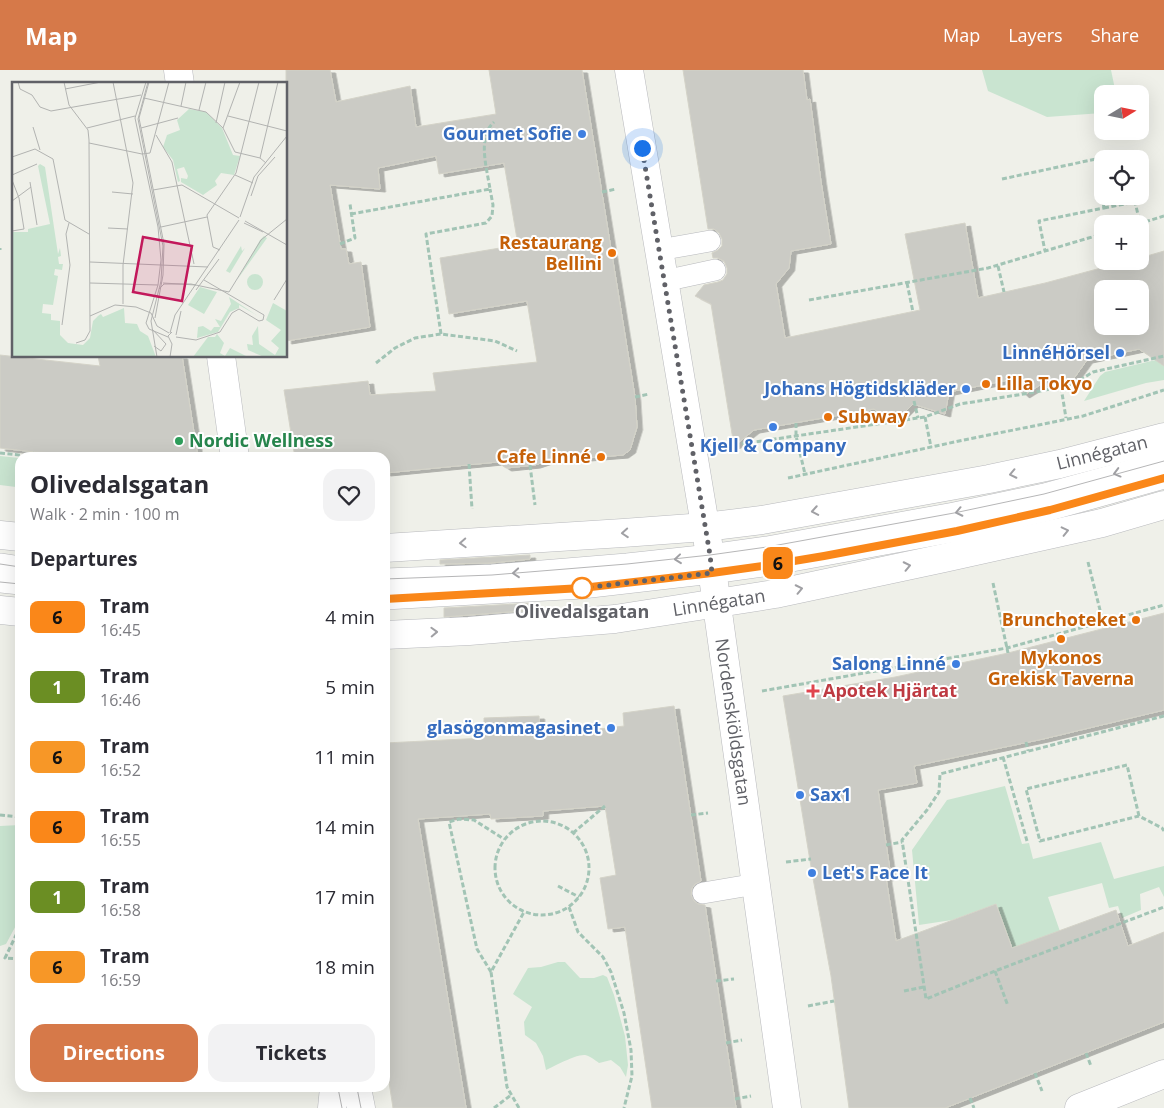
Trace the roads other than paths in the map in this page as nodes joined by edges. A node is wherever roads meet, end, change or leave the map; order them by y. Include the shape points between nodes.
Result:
1 (629, 70) edge
2 (710, 241) dead end
3 (659, 250) junction
4 (714, 270) dead end
5 (664, 281) junction
6 (220, 358) edge
7 (1164, 437) edge
8 (234, 452) edge
9 (1164, 461) edge
10 (1164, 478) edge
11 (1164, 504) edge
12 (705, 527) junction
13 (0, 535) edge
14 (15, 536) edge
15 (390, 548) edge
16 (0, 564) edge
17 (711, 564) junction
18 (15, 566) edge
19 (390, 579) edge
20 (0, 582) edge
21 (15, 584) edge
22 (390, 599) edge
23 (716, 603) junction
24 (0, 610) edge
25 (15, 612) edge
26 (390, 635) edge
27 (756, 884) junction
28 (703, 893) dead end
29 (1164, 1074) edge
30 (334, 1092) edge
31 (359, 1092) edge
32 (332, 1108) edge
33 (361, 1108) edge
34 (788, 1108) edge
35 (1079, 1108) edge

1 - 3 street, Nordenskiöldsgatan
2 - 3 lane
3 - 5 street, Nordenskiöldsgatan
4 - 5 lane
5 - 12 street, Nordenskiöldsgatan
6 - 8 street
7 -> 12 street, Linnégatan via 989,479 762,520
9 -> 17 lane via 1044,494 767,547
10 - 17 lane via 1050,510 957,531 824,556
23 -> 11 street, Linnégatan via 775,594 944,558 1102,522
12 -> 15 street, Linnégatan
12 - 17 street, Nordenskiöldsgatan
13 - 14 street
16 - 18 lane
17 -> 19 lane via 627,564 492,575
17 - 22 lane via 582,588
17 - 23 street, Nordenskiöldsgatan
20 - 21 lane
26 -> 23 street, Linnégatan via 615,619
23 - 27 street, Nordenskiöldsgatan
24 - 25 street
27 - 28 lane
27 - 34 street, Nordenskiöldsgatan
29 - 35 street
30 - 32 street
31 - 33 street

